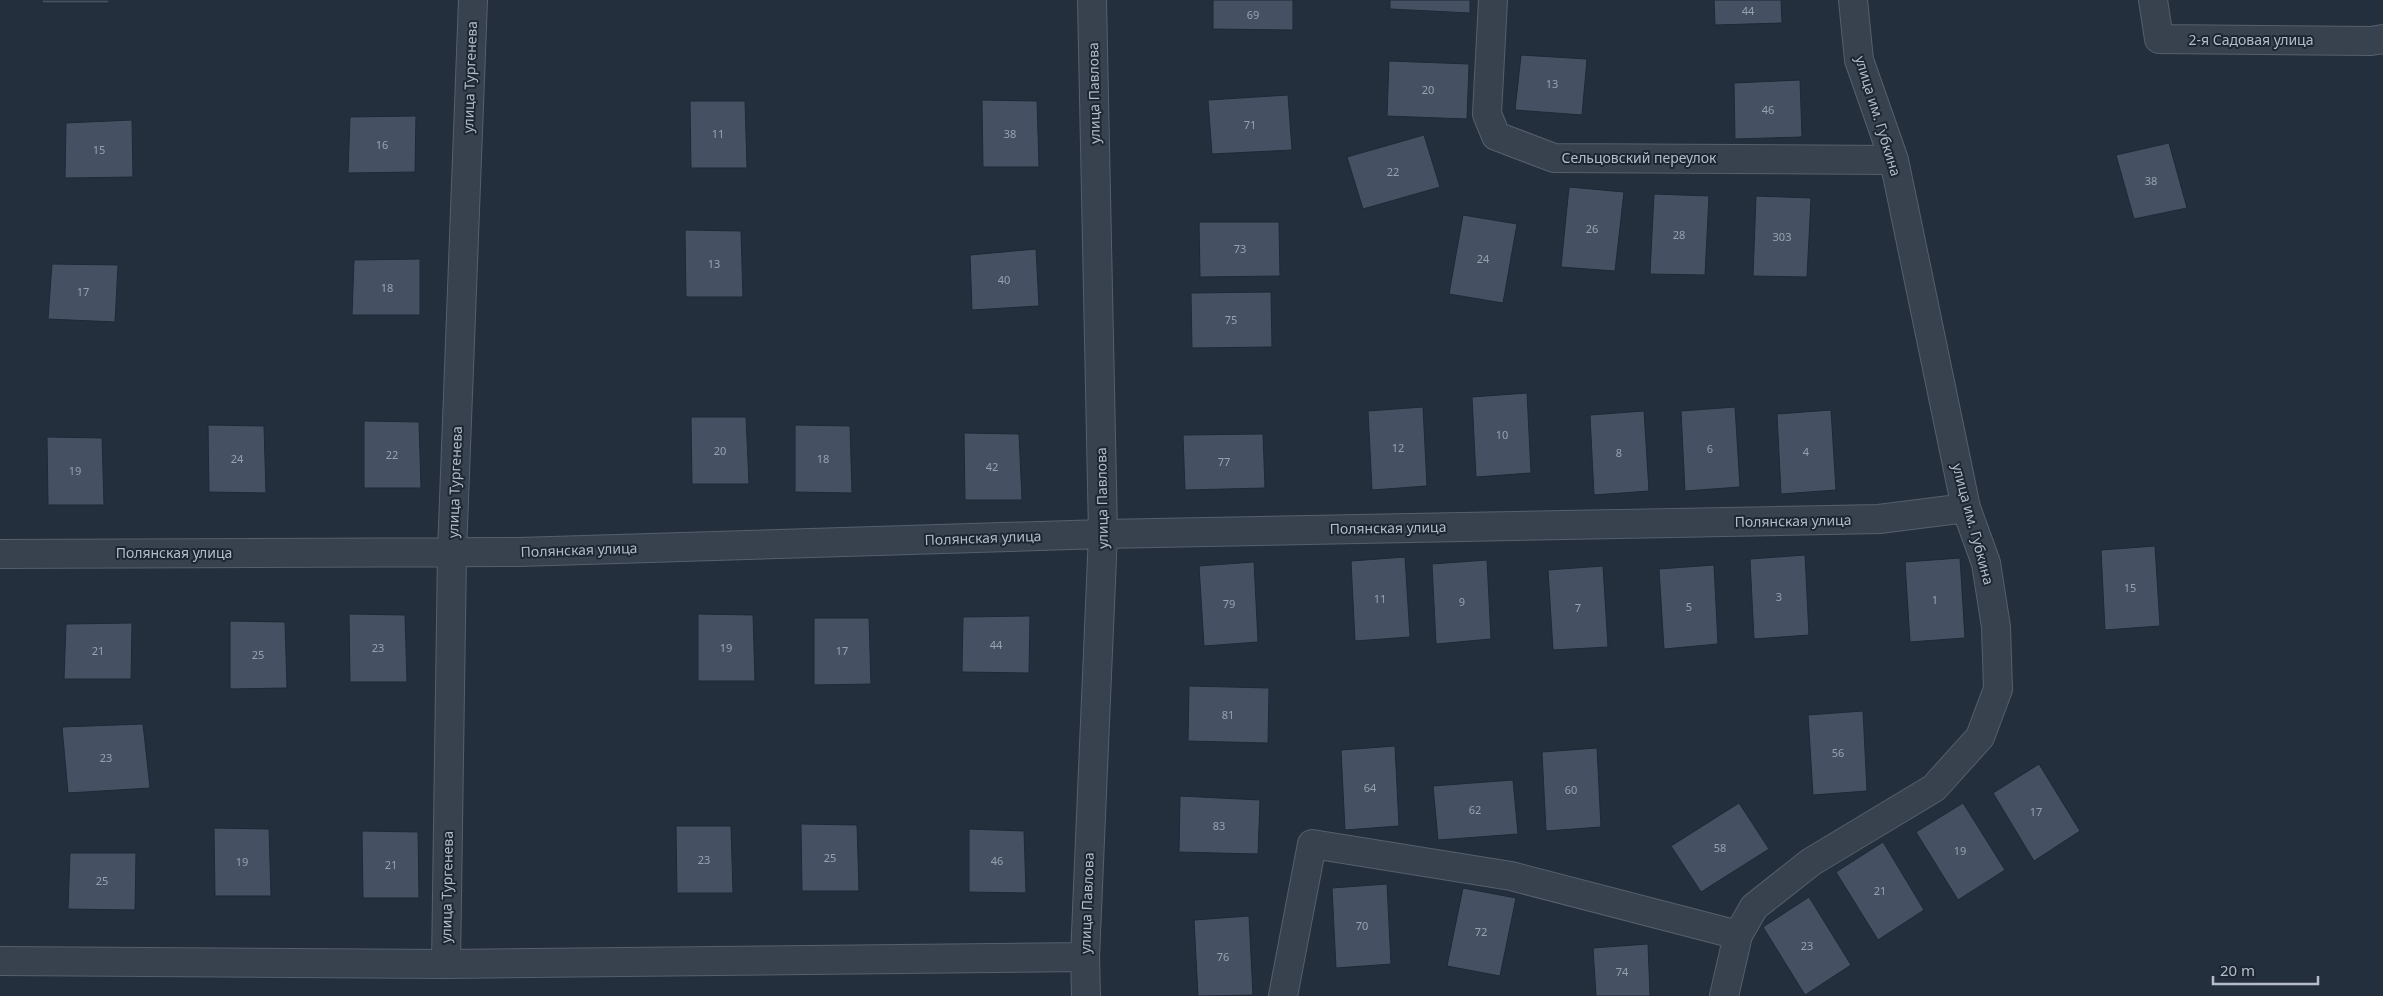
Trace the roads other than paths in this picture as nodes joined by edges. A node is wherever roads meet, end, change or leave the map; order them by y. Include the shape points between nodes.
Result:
1 (473, 0) edge
2 (1092, 0) edge
3 (1493, 0) edge
4 (1853, 0) edge
5 (2153, 0) edge
6 (2383, 39) edge
7 (1894, 160) junction
8 (1966, 508) junction
9 (1104, 534) junction
10 (452, 552) junction
11 (0, 554) edge
12 (1738, 935) junction
13 (1085, 957) junction
14 (0, 961) edge
15 (446, 964) junction
16 (1086, 996) edge
17 (1283, 996) edge
18 (1724, 996) edge

1 - 10 street, улица Тургенева
2 - 9 street, улица Павлова
3 - 7 street, Сельцовский переулок via 1487,114 1496,136 1554,158
4 - 7 street, улица им. Губкина via 1860,60
5 - 6 street, 2-я Садовая улица via 2159,40
7 - 8 street, улица им. Губкина
8 - 9 street, Полянская улица via 1880,519
8 - 12 street, улица им. Губкина via 1986,563 1996,627 1998,689 1980,737 1934,788 1812,862 1754,907
9 - 10 street, Полянская улица
9 - 13 street, улица Павлова
10 - 11 street, Полянская улица
10 - 15 street, улица Тургенева
12 - 17 street via 1511,876 1312,844
12 - 18 street, улица им. Губкина
13 - 15 street
13 - 16 street, улица Павлова
14 - 15 street

